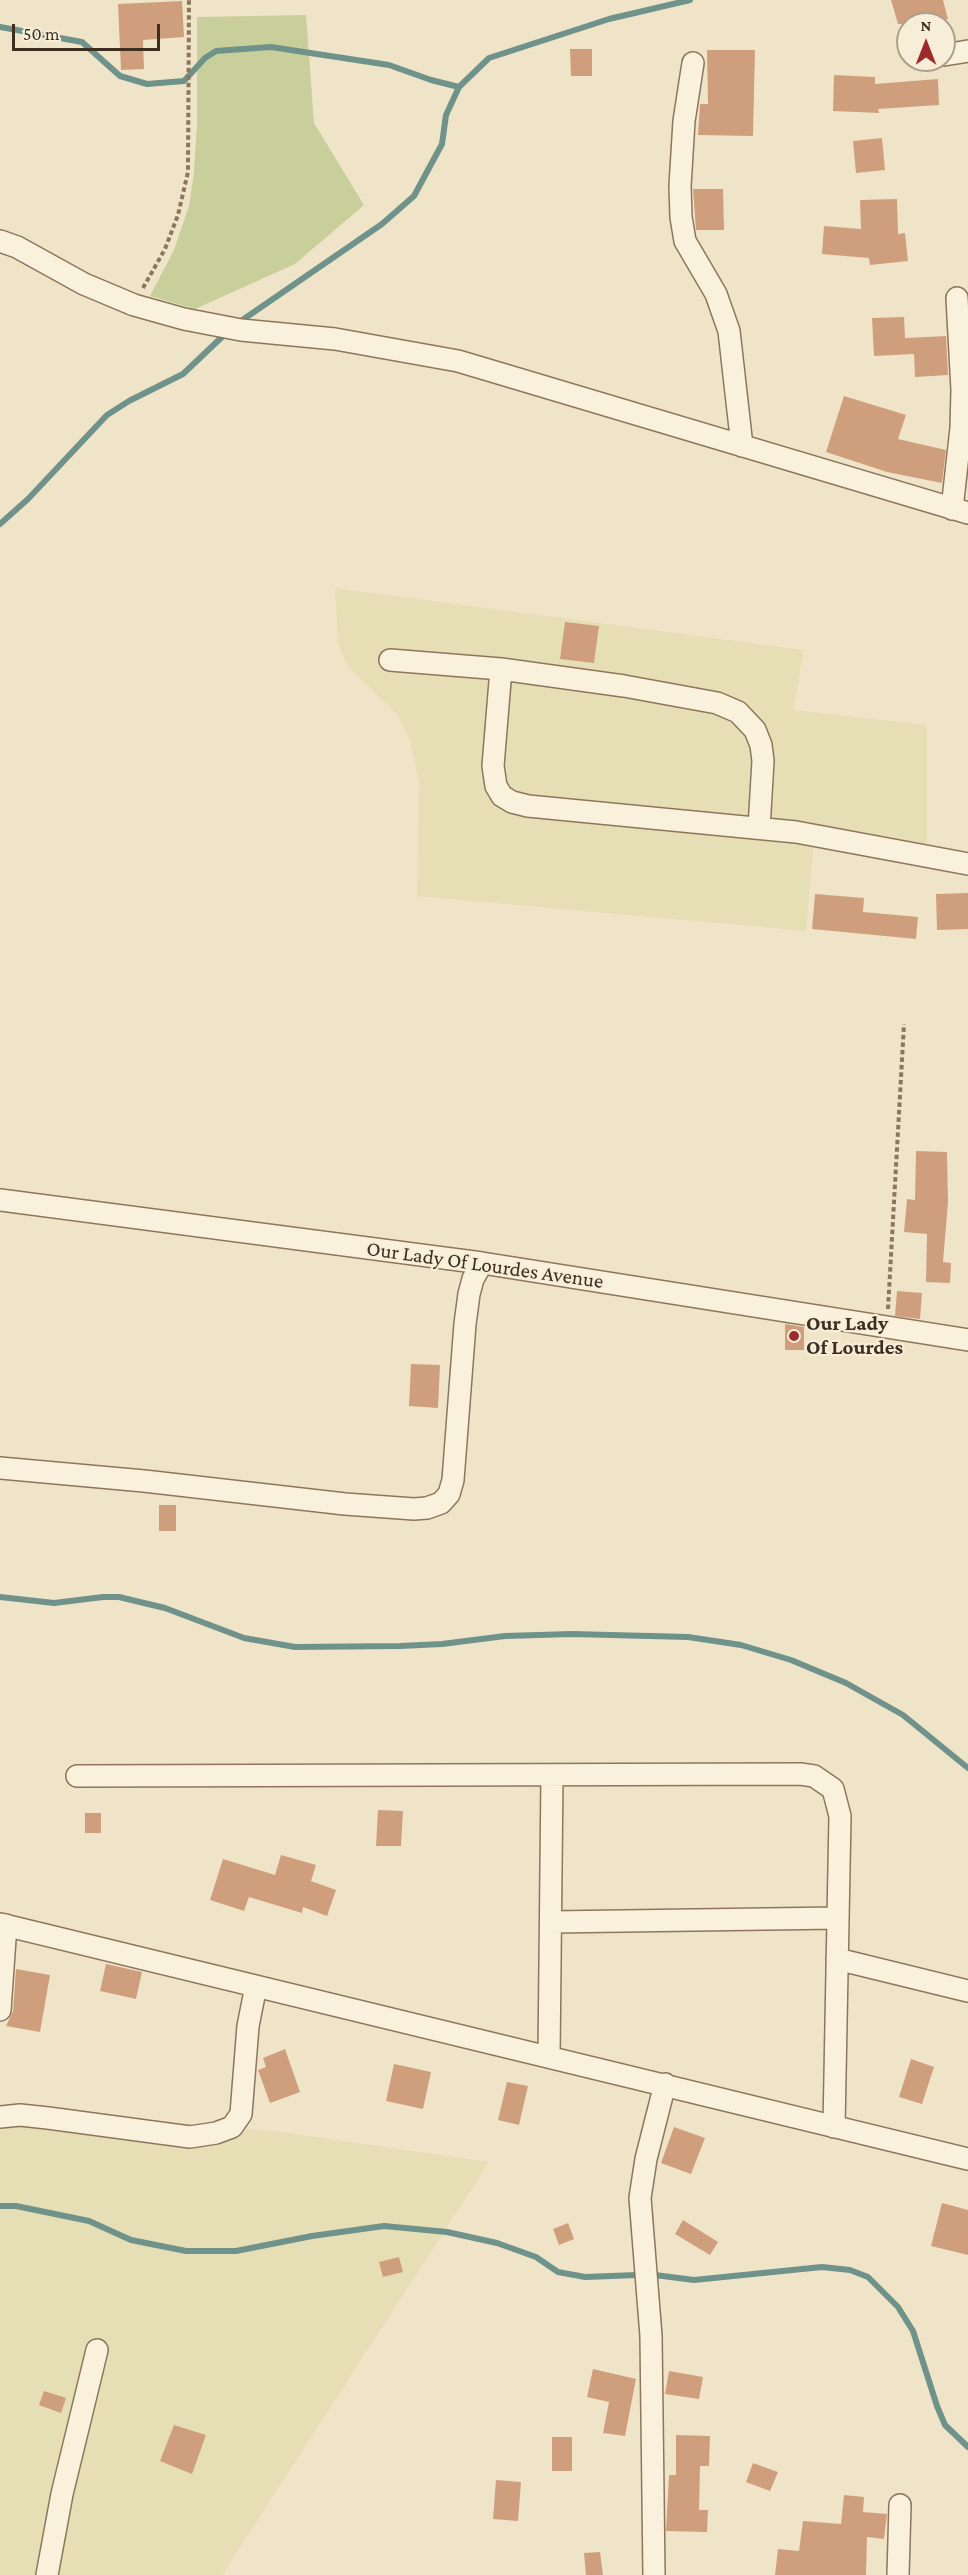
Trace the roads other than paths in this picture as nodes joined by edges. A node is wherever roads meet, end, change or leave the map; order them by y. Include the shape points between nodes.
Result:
1 (693, 63) dead end
2 (0, 241) edge
3 (957, 298) dead end
4 (741, 446) junction
5 (960, 511) edge
6 (390, 660) dead end
7 (501, 669) junction
8 (759, 828) junction
9 (968, 864) edge
10 (0, 1200) edge
11 (482, 1263) junction
12 (968, 1340) edge
13 (0, 1468) edge
14 (552, 1774) junction
15 (77, 1776) dead end
16 (838, 1918) junction
17 (551, 1922) junction
18 (3, 1925) edge
19 (837, 1959) junction
20 (256, 1986) junction
21 (968, 1991) edge
22 (0, 2010) edge
23 (549, 2056) junction
24 (665, 2085) junction
25 (0, 2117) edge
26 (834, 2127) junction
27 (968, 2159) edge
28 (97, 2350) dead end
29 (900, 2505) dead end
30 (47, 2575) edge
31 (654, 2575) edge
32 (898, 2575) edge

1 - 4 street via 684,121 681,217 685,241 716,294 729,331
2 - 4 street via 84,284 134,305 184,319 335,339 458,361
3 - 5 street via 962,390
4 - 5 street
6 - 7 street
7 - 8 street via 672,694 717,703 738,712 755,730 760,745
7 - 8 street via 493,766 502,796 528,806
8 - 9 street
10 - 11 street, Our Lady Of Lourdes Avenue
11 - 12 street, Our Lady Of Lourdes Avenue
11 - 13 street via 469,1294 453,1480 441,1503 414,1509 345,1504
14 - 15 street
14 - 16 street via 800,1774 824,1780 833,1789 840,1816
14 - 17 street
16 - 17 street
16 - 19 street
17 - 23 street
18 - 20 street
18 - 22 street
19 - 21 street
19 - 26 street
20 - 23 street
20 - 25 street via 248,2026 241,2114 232,2127 189,2137 20,2115
23 - 24 street
24 - 26 street
24 - 31 street via 640,2198 651,2336
26 - 27 street
28 - 30 street
29 - 32 street

